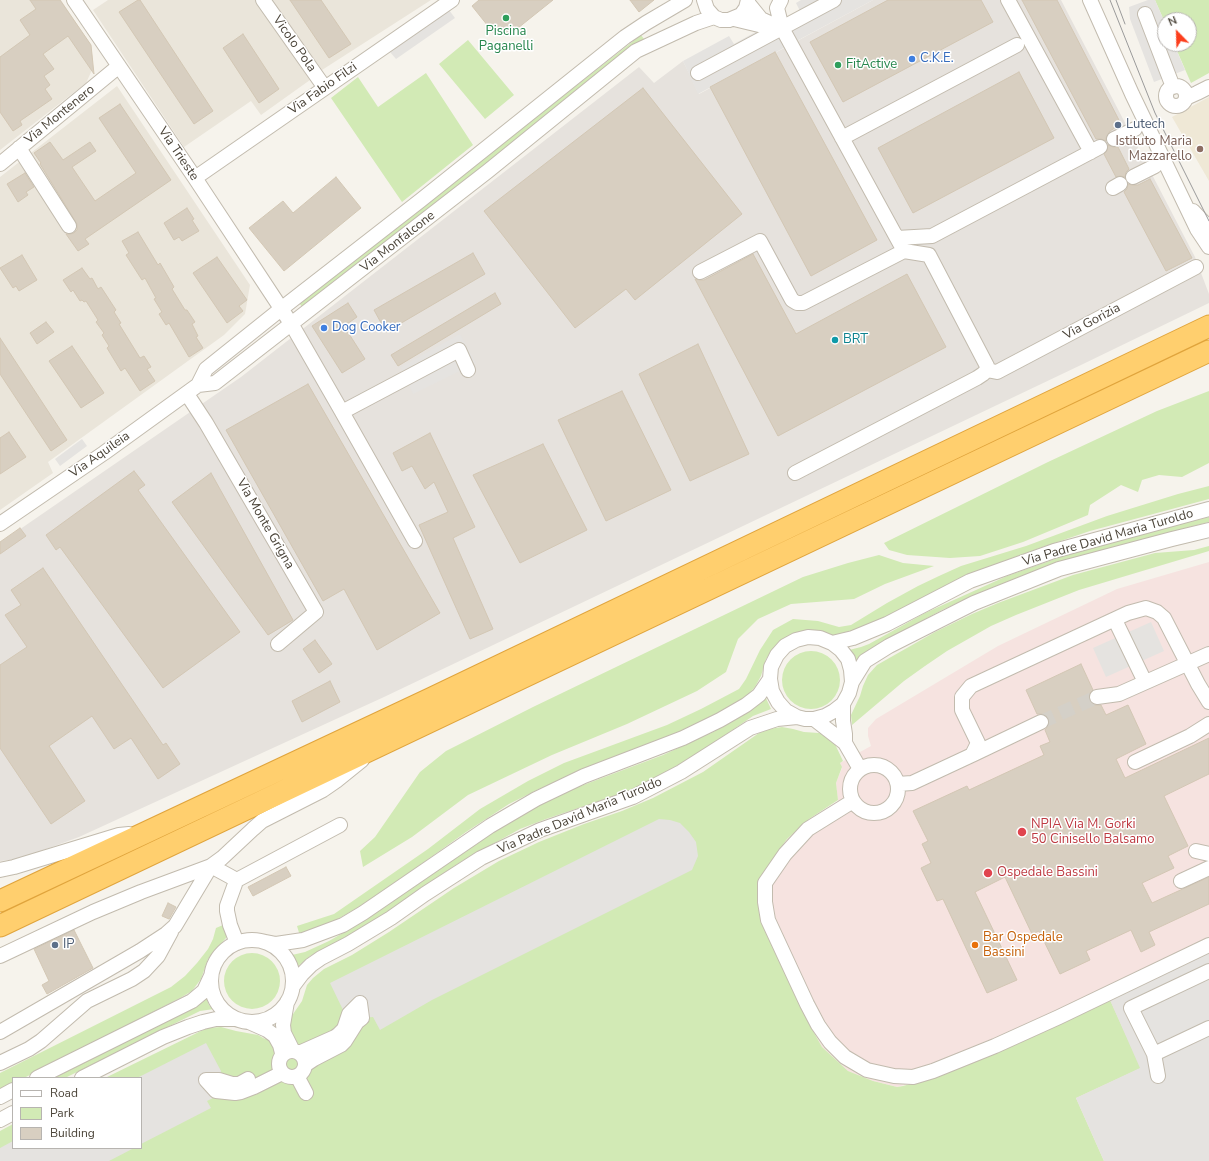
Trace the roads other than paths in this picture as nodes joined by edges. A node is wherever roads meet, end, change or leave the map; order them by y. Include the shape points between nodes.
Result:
1 (263, 0) edge
2 (452, 0) edge
3 (685, 0) edge
4 (704, 0) edge
5 (781, 0) edge
6 (834, 0) edge
7 (1008, 0) edge
8 (1090, 0) edge
9 (78, 1) edge
10 (748, 1) edge
11 (1145, 14) dead end
12 (714, 17) junction
13 (734, 19) junction
14 (782, 28) junction
15 (1017, 45) dead end
16 (119, 66) junction
17 (698, 73) dead end
18 (1209, 87) edge
19 (325, 88) junction
20 (1135, 129) dead end
21 (842, 138) junction
22 (1114, 140) dead end
23 (19, 148) junction
24 (0, 164) edge
25 (1161, 167) junction
26 (1133, 177) dead end
27 (195, 178) junction
28 (69, 226) dead end
29 (1209, 228) edge
30 (898, 238) junction
31 (1209, 247) edge
32 (904, 251) junction
33 (1196, 267) dead end
34 (700, 272) dead end
35 (281, 309) junction
36 (292, 324) junction
37 (1209, 326) edge
38 (1209, 351) edge
39 (468, 370) dead end
40 (987, 370) junction
41 (198, 386) junction
42 (187, 394) junction
43 (342, 412) junction
44 (795, 472) dead end
45 (1209, 509) edge
46 (0, 524) edge
47 (1209, 530) edge
48 (415, 541) dead end
49 (1115, 620) junction
50 (832, 643) junction
51 (278, 644) dead end
52 (1209, 654) edge
53 (1187, 664) junction
54 (770, 679) junction
55 (852, 682) junction
56 (1144, 682) junction
57 (1097, 697) tunnel mouth
58 (1209, 702) edge
59 (843, 704) junction
60 (797, 717) junction
61 (814, 719) junction
62 (1041, 722) tunnel mouth
63 (1209, 724) edge
64 (845, 743) junction
65 (379, 746) junction
66 (972, 754) junction
67 (1135, 762) dead end
68 (860, 769) junction
69 (898, 784) junction
70 (853, 801) junction
71 (340, 825) dead end
72 (147, 831) junction
73 (211, 866) junction
74 (1209, 868) edge
75 (0, 870) edge
76 (235, 881) junction
77 (1181, 881) dead end
78 (0, 901) edge
79 (0, 926) edge
80 (175, 926) junction
81 (266, 942) junction
82 (237, 943) junction
83 (1209, 945) edge
84 (0, 956) edge
85 (1209, 971) edge
86 (212, 974) junction
87 (293, 986) junction
88 (288, 1002) junction
89 (243, 1020) junction
90 (1209, 1028) edge
91 (0, 1032) edge
92 (1154, 1054) junction
93 (0, 1063) edge
94 (291, 1063) junction
95 (1158, 1076) dead end
96 (40, 1077) edge
97 (84, 1077) edge
98 (12, 1091) edge
99 (306, 1093) dead end
100 (0, 1097) edge
101 (12, 1114) edge
102 (0, 1120) edge

1 - 19 street, Vicolo Pola
2 - 19 street, Via Fabio Filzi
3 - 35 street, Via Monfalcone via 625,37
4 - 12 street
5 - 14 street via 777,8
6 - 14 street
7 - 30 street via 1096,150 932,236
8 - 25 street
9 - 16 street, Via Trieste
10 - 13 street via 741,15
10 - 14 street via 761,19
11 - 18 street via 1173,87 1166,94 1169,103 1178,106 1186,98
12 - 13 street via 722,20
12 - 36 street, Via Monfalcone via 636,51
13 - 14 street
14 - 17 street
14 - 21 street
15 - 21 street
16 - 23 street, Via Montenero
16 - 27 street, Via Trieste
19 - 27 street, Via Fabio Filzi
20 - 22 street
21 - 30 street
23 - 24 street, Via Montenero
23 - 28 street
25 - 26 street
25 - 29 street
25 - 31 street
27 - 35 street, Via Trieste
30 - 32 street
32 - 34 street via 803,303 792,300 760,241
32 - 40 street via 929,256 985,361
33 - 40 street, Via Gorizia via 998,372
35 - 36 street, Via Trieste
35 - 41 street, Via Aquileia via 206,370
36 - 41 street, Via Aquileia via 215,383
36 - 43 street
37 - 72 highway via 444,692
38 - 65 highway
39 - 43 street via 459,350
40 - 44 street via 977,378
41 - 42 street, Via Aquileia
42 - 46 street, Via Aquileia
42 - 51 street, Via Monte Grigna via 316,612
43 - 48 street
45 - 50 street, Via Padre David Maria Turoldo via 1054,551 970,581 888,624
47 - 55 street, Via Padre David Maria Turoldo via 1059,569 974,603 864,661
49 - 53 street via 1146,608 1157,612 1164,618
49 - 56 street
49 - 66 street via 971,686 962,696 962,710 978,743
50 - 54 street via 808,637 785,646 771,667
50 - 55 street via 848,659
52 - 53 street
53 - 56 street
53 - 58 street
54 - 60 street via 772,691 778,702 786,711
54 - 81 street, Via Padre David Maria Turoldo via 759,695 720,720 683,738 584,776 536,799 490,826 343,925 303,940 276,944
55 - 59 street
56 - 57 street via 1119,694
59 - 61 street via 830,714
59 - 64 street
60 - 61 street
60 - 87 street, Via Padre David Maria Turoldo via 777,719 750,728 681,772 633,797 540,830 481,858 391,918 321,958 302,974
61 - 64 street
62 - 66 street
63 - 67 street
64 - 68 street
65 - 73 street via 323,790 262,822
65 - 79 highway
66 - 69 street via 912,782
68 - 69 street via 875,765 883,766 895,777
68 - 70 street via 855,774 850,788
69 - 70 street via 896,799 886,810 872,813 858,807
70 - 83 street via 808,829 785,854 765,884 765,902 768,920 818,1025 845,1057 867,1070 894,1076 913,1076 933,1071 1052,1020
71 - 76 street
72 - 75 street via 119,835
72 - 78 highway
73 - 76 street
73 - 80 street
73 - 84 street via 141,892
74 - 77 street
76 - 82 street via 227,911
80 - 91 street via 140,951
80 - 93 street via 158,956 144,971 87,1002 41,1041
81 - 82 street via 251,940
81 - 87 street via 285,956 292,970
82 - 86 street via 218,959
85 - 92 street via 1131,1008
86 - 89 street via 212,990 219,1004 230,1015
86 - 96 street via 204,991 192,1001
87 - 88 street
88 - 89 street via 275,1015 262,1020
88 - 94 street via 283,1025
89 - 94 street via 275,1036
89 - 97 street via 216,1019 193,1025
90 - 92 street
92 - 95 street
94 - 99 street
98 - 100 street
101 - 102 street

